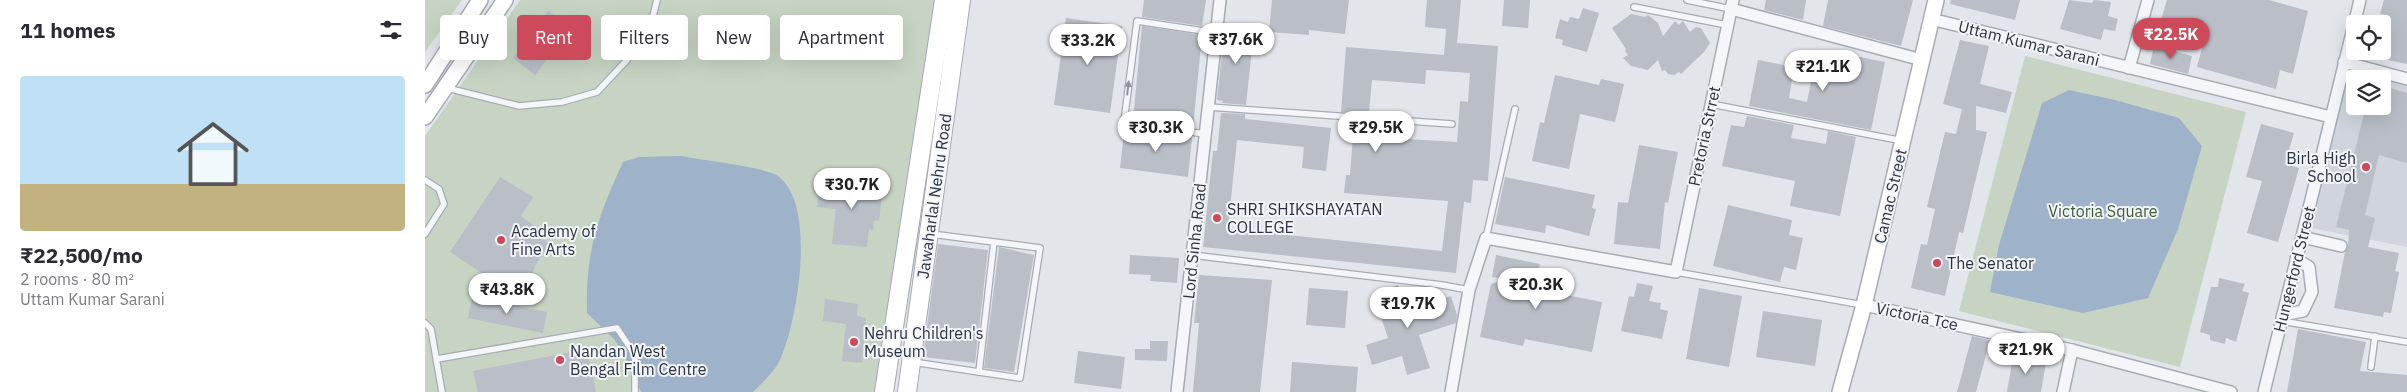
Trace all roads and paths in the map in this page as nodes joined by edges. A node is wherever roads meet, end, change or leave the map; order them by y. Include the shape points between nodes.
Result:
1 (480, 0) edge
2 (505, 0) edge
3 (657, 0) edge
4 (944, 0) edge
5 (961, 0) edge
6 (1220, 0) edge
7 (1687, 0) edge
8 (1936, 0) edge
9 (2148, 0) edge
10 (2359, 0) edge
11 (1715, 2) edge
12 (1732, 5) edge
13 (1634, 7) dead end
14 (1931, 19) junction
15 (1727, 25) junction
16 (1217, 33) junction
17 (1921, 60) junction
18 (2344, 62) junction
19 (2129, 68) junction
20 (2407, 79) edge
21 (425, 84) edge
22 (446, 87) junction
23 (1711, 104) junction
24 (1209, 107) junction
25 (1515, 109) dead end
26 (425, 117) edge
27 (2331, 117) junction
28 (1452, 124) dead end
29 (1206, 134) junction
30 (1903, 141) junction
31 (425, 180) edge
32 (425, 234) edge
33 (929, 234) junction
34 (2302, 237) junction
35 (1486, 238) junction
36 (994, 242) junction
37 (2341, 246) dead end
38 (1192, 255) junction
39 (2296, 260) junction
40 (1676, 272) junction
41 (1469, 290) junction
42 (1865, 305) junction
43 (2282, 318) junction
44 (425, 323) edge
45 (2375, 336) junction
46 (2407, 342) edge
47 (2072, 350) junction
48 (437, 359) junction
49 (911, 362) junction
50 (2371, 367) dead end
51 (979, 372) junction
52 (442, 392) edge
53 (635, 392) edge
54 (884, 392) edge
55 (907, 392) edge
56 (1177, 392) edge
57 (1451, 392) edge
58 (1840, 392) edge
59 (2063, 392) edge
60 (2231, 392) edge
61 (2264, 392) edge

1 - 21 main road
2 - 22 main road
3 - 22 lane via 653,16 627,60 597,92 562,102 519,106
4 - 54 main road, Jawaharlal Nehru Road
5 - 33 main road, Jawaharlal Nehru Road
6 - 16 street, Lord Sinha Road
7 - 11 lane
8 - 14 main road, Camac Street
9 - 19 street
10 - 18 street, Hungerford Street
11 - 12 lane
12 - 15 street, Pretoria Strret
12 - 17 street
13 - 15 lane
14 - 17 main road, Camac Street
14 - 19 street, Uttam Kumar Sarani
15 - 23 street, Pretoria Strret
16 - 24 street, Lord Sinha Road
29 -> 16 lane via 1124,122 1137,21
17 - 30 main road, Camac Street
18 - 20 street
18 - 27 street, Hungerford Street
19 - 27 street, Uttam Kumar Sarani
22 - 26 main road
23 - 30 lane
23 - 40 street, Pretoria Strret
24 - 28 lane
24 - 29 street, Lord Sinha Road
25 - 35 lane
27 - 34 street, Hungerford Street
29 - 38 street, Lord Sinha Road
30 - 42 main road, Camac Street
31 - 32 lane via 439,189 444,204
33 - 36 lane
33 - 49 main road, Jawaharlal Nehru Road
34 - 37 street
34 - 39 street, Hungerford Street
35 - 40 street
35 - 41 street
36 - 51 lane
36 - 51 lane via 1040,248 1020,378
38 - 41 lane
38 - 56 street, Lord Sinha Road
39 - 43 street, Hungerford Street
39 - 43 street via 2309,267 2312,292 2303,311
40 - 42 lane
41 - 57 street
42 - 47 street, Victoria Tce
42 - 58 main road, Camac Street
43 - 45 lane
43 - 61 street, Hungerford Street
44 - 48 lane via 431,329
45 - 46 lane
45 - 50 lane
47 - 59 street
47 - 60 street, Victoria Tce
48 - 52 lane
48 - 53 lane via 617,328 635,355
49 - 51 lane
49 - 55 main road, Jawaharlal Nehru Road

